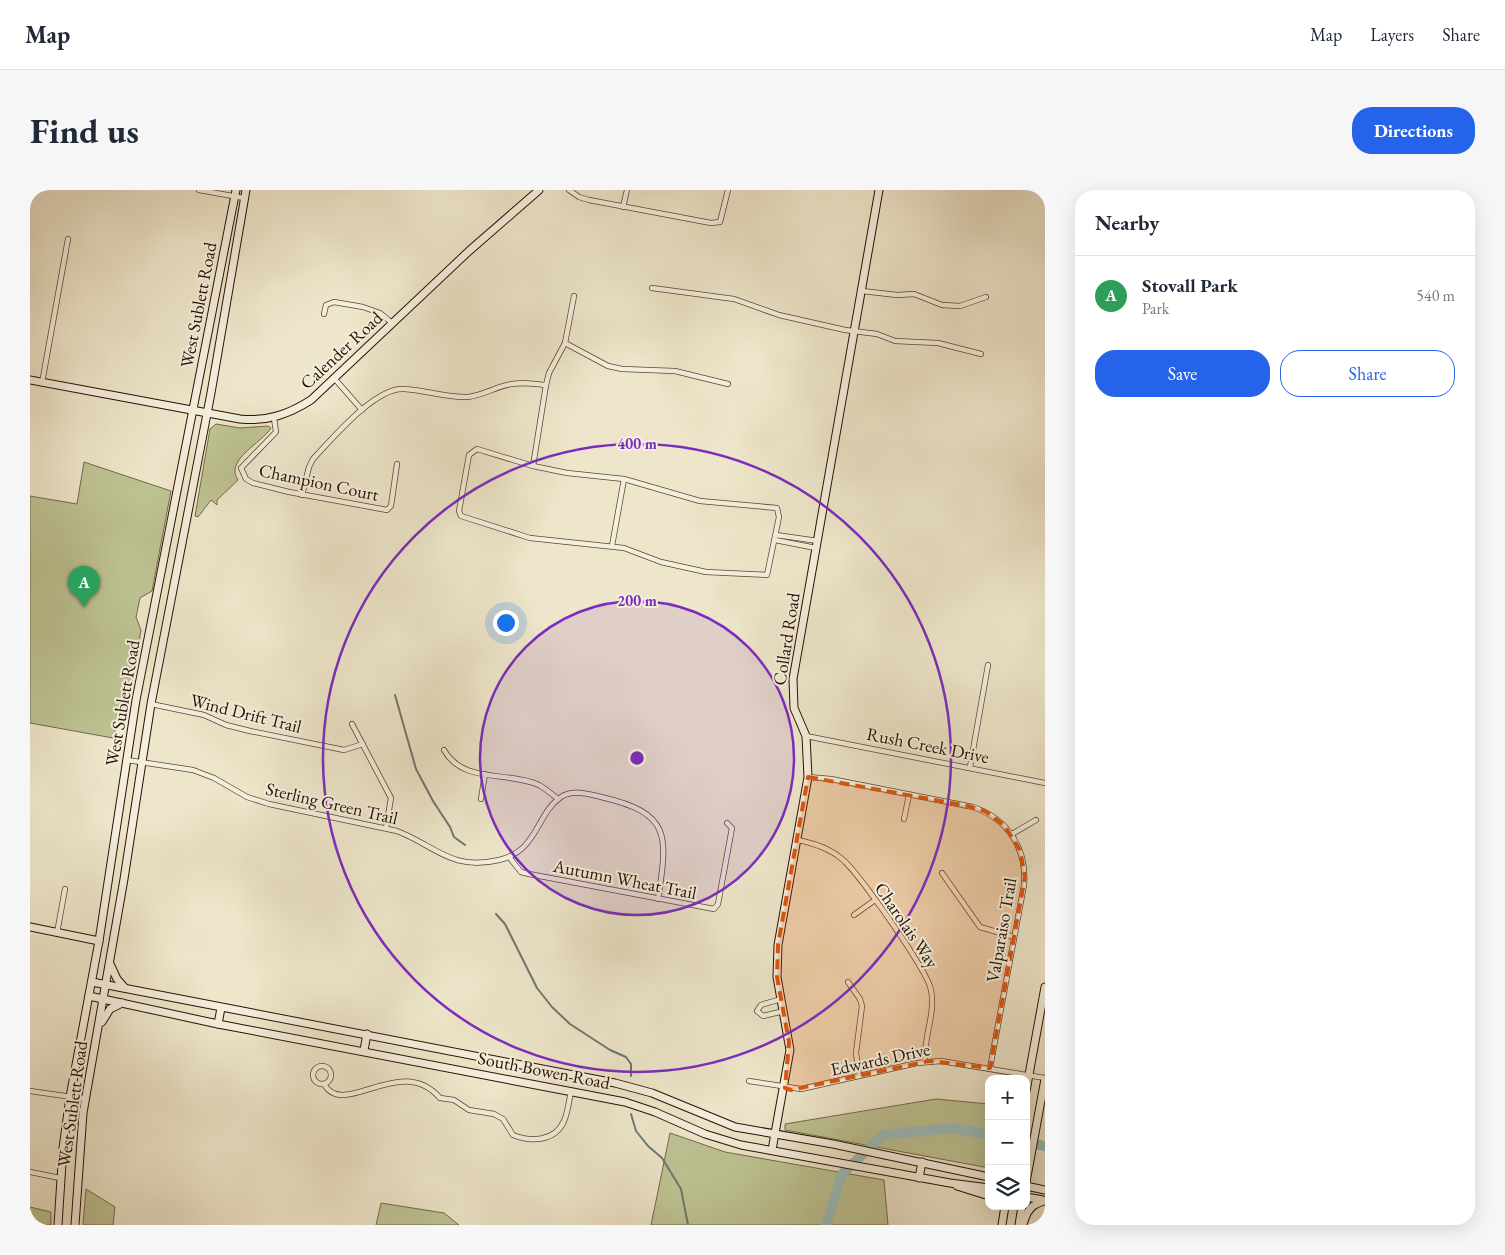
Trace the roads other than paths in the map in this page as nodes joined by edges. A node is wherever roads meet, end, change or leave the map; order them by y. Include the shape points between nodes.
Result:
1 (199, 190) edge
2 (246, 190) edge
3 (539, 190) edge
4 (569, 190) edge
5 (626, 190) edge
6 (728, 190) edge
7 (879, 190) edge
8 (235, 193) edge
9 (244, 198) junction
10 (623, 206) junction
11 (68, 239) dead end
12 (652, 288) dead end
13 (862, 291) junction
14 (574, 296) dead end
15 (986, 297) dead end
16 (324, 314) dead end
17 (392, 323) junction
18 (855, 331) junction
19 (565, 343) junction
20 (982, 354) dead end
21 (334, 378) junction
22 (30, 380) edge
23 (42, 382) junction
24 (728, 384) dead end
25 (546, 385) junction
26 (362, 410) junction
27 (192, 411) junction
28 (207, 414) junction
29 (274, 418) junction
30 (397, 464) dead end
31 (533, 466) junction
32 (624, 479) junction
33 (302, 494) junction
34 (775, 537) junction
35 (817, 544) junction
36 (612, 546) junction
37 (988, 664) dead end
38 (151, 704) junction
39 (352, 724) dead end
40 (806, 736) junction
41 (363, 744) junction
42 (444, 750) dead end
43 (127, 760) junction
44 (142, 762) junction
45 (970, 767) junction
46 (485, 774) junction
47 (808, 777) junction
48 (1045, 782) edge
49 (909, 795) junction
50 (481, 799) dead end
51 (558, 799) junction
52 (904, 819) dead end
53 (1036, 820) dead end
54 (728, 822) dead end
55 (386, 828) junction
56 (1012, 834) junction
57 (797, 840) junction
58 (509, 857) junction
59 (942, 874) dead end
60 (65, 889) dead end
61 (658, 899) junction
62 (874, 900) junction
63 (854, 915) dead end
64 (30, 927) edge
65 (57, 933) junction
66 (1014, 937) junction
67 (99, 941) junction
68 (110, 962) junction
69 (92, 982) junction
70 (848, 982) dead end
71 (106, 985) junction
72 (1045, 987) edge
73 (126, 988) junction
74 (89, 996) junction
75 (103, 998) junction
76 (781, 999) junction
77 (124, 1003) junction
78 (221, 1008) junction
79 (784, 1012) junction
80 (218, 1024) junction
81 (98, 1032) junction
82 (367, 1034) junction
83 (364, 1050) junction
84 (925, 1062) junction
85 (990, 1068) junction
86 (1029, 1075) joint
87 (1030, 1075) edge
88 (859, 1076) junction
89 (1045, 1078) edge
90 (750, 1081) dead end
91 (324, 1084) junction
92 (785, 1088) junction
93 (30, 1091) edge
94 (572, 1091) junction
95 (70, 1097) junction
96 (86, 1099) junction
97 (776, 1135) junction
98 (772, 1150) junction
99 (922, 1162) junction
100 (1029, 1165) edge
101 (30, 1172) edge
102 (985, 1176) edge
103 (60, 1178) junction
104 (919, 1178) junction
105 (950, 1183) junction
106 (985, 1187) edge
107 (1030, 1187) edge
108 (1045, 1190) edge
109 (985, 1195) edge
110 (1030, 1198) edge
111 (1045, 1200) edge
112 (1003, 1210) edge
113 (1021, 1210) edge
114 (58, 1225) edge
115 (75, 1225) edge
116 (1002, 1225) edge
117 (1019, 1225) edge
118 (1024, 1225) edge

1 - 8 street
2 - 9 main road, West Sublett Road
3 - 17 main road, Calender Road
4 - 10 street via 578,198
5 - 10 street
6 - 10 street via 723,216 717,223
7 - 13 main road, Collard Road
8 - 9 street
8 - 27 main road, West Sublett Road
9 - 28 main road, West Sublett Road
11 - 23 street
12 - 18 street via 734,299 779,315
13 - 15 street via 914,294 942,305 960,306
13 - 18 main road, Collard Road
14 - 19 street
16 - 17 street via 326,305 334,302 374,310
17 - 21 main road, Calender Road
18 - 20 street via 903,343 938,343
18 - 35 main road, Collard Road
19 - 24 street via 608,366 675,371
19 - 25 street
21 - 26 street
21 - 29 main road, Calender Road via 311,400
22 - 23 main road, Calender Road
23 - 27 main road, Calender Road
25 - 26 street via 512,384 480,395 459,397 394,390
25 - 31 street
26 - 33 street via 313,459
27 - 28 main road, Calender Road
27 - 43 main road, West Sublett Road
28 - 29 main road, Calender Road via 253,420
28 - 38 main road, West Sublett Road
29 - 33 street, Champion Court via 276,432 245,462 241,474 252,483
30 - 33 street, Champion Court via 391,506 387,510
31 - 32 street
31 - 36 street via 477,449 469,455 459,511 461,516 530,538
32 - 34 street via 700,501 777,508 779,517
32 - 36 street
34 - 35 street
34 - 36 street via 767,575 758,576 706,572
35 - 40 main road, Collard Road via 792,691 795,712
37 - 45 street
38 - 41 street, Wind Drift Trail via 204,715 242,730 344,750
38 - 44 main road, West Sublett Road
39 - 41 street
40 - 45 street, Rush Creek Drive
40 - 47 main road, Collard Road
41 - 55 street via 390,798
42 - 46 street via 456,765
43 - 44 street, Sterling Green Trail
43 - 67 main road, West Sublett Road
44 - 55 street, Sterling Green Trail via 203,773 247,797 269,804
44 - 68 main road, West Sublett Road
45 - 48 street, Rush Creek Drive
46 - 50 street
46 - 51 street via 539,786
47 - 49 street, Valparaiso Trail
47 - 57 main road, Collard Road
49 - 52 street
49 - 56 street, Valparaiso Trail via 979,809 995,817
51 - 58 street, Sterling Green Trail via 531,840
51 - 61 street via 567,794 587,793 628,803 647,813 658,827 664,846
53 - 56 street
54 - 61 street, Autumn Wheat Trail via 732,828 718,904 710,908
55 - 58 street, Sterling Green Trail via 415,838 450,859 478,863
56 - 66 street, Valparaiso Trail via 1025,869
57 - 62 street, Charolais Way via 819,845 840,857 855,871
57 - 76 main road, Collard Road via 778,946 777,978
58 - 61 street, Autumn Wheat Trail via 521,872
59 - 66 street via 980,927
60 - 65 street
62 - 63 street
62 - 84 street, Charolais Way via 930,986 932,997 924,1046
64 - 65 main road
65 - 67 main road
66 - 85 street, Valparaiso Trail
67 - 69 main road, West Sublett Road
68 - 71 main road, West Sublett Road
68 - 73 main road via 113,972
69 - 71 main road, South Bowen Road
69 - 74 main road, West Sublett Road
70 - 88 street via 862,1006 856,1053
71 - 73 main road, South Bowen Road
71 - 75 main road, West Sublett Road
72 - 86 main road
73 - 78 main road, South Bowen Road
74 - 75 main road, South Bowen Road
74 - 95 main road, West Sublett Road
75 - 77 main road, South Bowen Road
75 - 81 main road, West Sublett Road
76 - 79 main road, Collard Road
76 - 79 street via 761,1005 757,1011 762,1016
77 - 80 main road, South Bowen Road
77 - 81 main road via 110,1009
78 - 80 main road
78 - 82 main road, South Bowen Road
79 - 92 main road, Collard Road via 790,1050
80 - 83 main road, South Bowen Road
81 - 96 main road, West Sublett Road
82 - 83 main road
82 - 97 main road, South Bowen Road via 628,1086 725,1124
83 - 94 main road, South Bowen Road
84 - 85 street, Edwards Drive via 953,1061
84 - 88 street, Edwards Drive
85 - 86 street, Edwards Drive
87 - 89 street, Edwards Drive
88 - 92 street, Edwards Drive via 805,1089
89 - 100 main road
90 - 92 street, Edwards Drive
91 - 91 street via 330,1080 331,1073 320,1066 313,1077
91 - 94 street via 331,1092 346,1095 394,1082 420,1082 440,1098 454,1100 470,1110 498,1116 513,1135 534,1140 557,1132 564,1122
92 - 97 main road, Collard Road
93 - 95 street
94 - 98 main road, South Bowen Road via 633,1104 731,1143
95 - 96 street
95 - 103 main road, West Sublett Road
96 - 115 main road, West Sublett Road via 79,1146
97 - 98 main road, Collard Road
97 - 99 main road, South Bowen Road
98 - 104 main road, South Bowen Road
99 - 102 main road, South Bowen Road
99 - 104 main road
101 - 103 street
103 - 114 main road, West Sublett Road
104 - 105 main road, South Bowen Road
105 - 106 main road, South Bowen Road
105 - 109 main road
107 - 108 main road
110 - 111 main road
111 - 118 main road via 1032,1206
112 - 116 main road
113 - 117 main road

